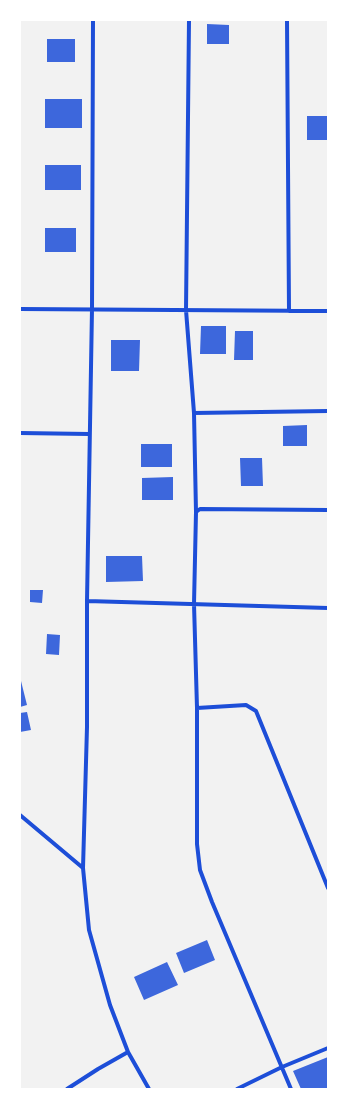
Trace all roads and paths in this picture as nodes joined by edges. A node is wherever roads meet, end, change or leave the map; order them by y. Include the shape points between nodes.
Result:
1 (93, 20) edge
2 (189, 20) edge
3 (287, 20) edge
4 (20, 309) edge
5 (92, 310) junction
6 (186, 310) junction
7 (289, 311) junction
8 (328, 311) edge
9 (328, 411) edge
10 (194, 413) junction
11 (20, 434) edge
12 (89, 434) junction
13 (328, 510) edge
14 (196, 512) junction
15 (87, 601) junction
16 (194, 604) junction
17 (328, 608) edge
18 (197, 708) junction
19 (20, 815) edge
20 (83, 868) junction
21 (328, 888) edge
22 (328, 1048) edge
23 (128, 1052) junction
24 (282, 1067) junction
25 (67, 1089) edge
26 (149, 1089) edge
27 (236, 1089) edge
28 (291, 1089) edge

1 - 5 street
2 - 6 street
3 - 7 street
4 - 5 street
5 - 6 street
5 - 12 street
6 - 7 street
6 - 10 street
7 - 8 street
9 - 10 street
10 - 14 street
11 - 12 street
12 - 15 street
13 - 14 street via 200,509
14 - 16 street
15 - 16 street
15 - 20 street
16 - 17 street
16 - 18 street
18 - 21 street via 246,706 256,711
18 - 24 street via 197,844 200,870
19 - 20 street
20 - 23 street via 89,930 110,1006
22 - 24 street
23 - 25 street
23 - 26 street
24 - 27 street
24 - 28 street

